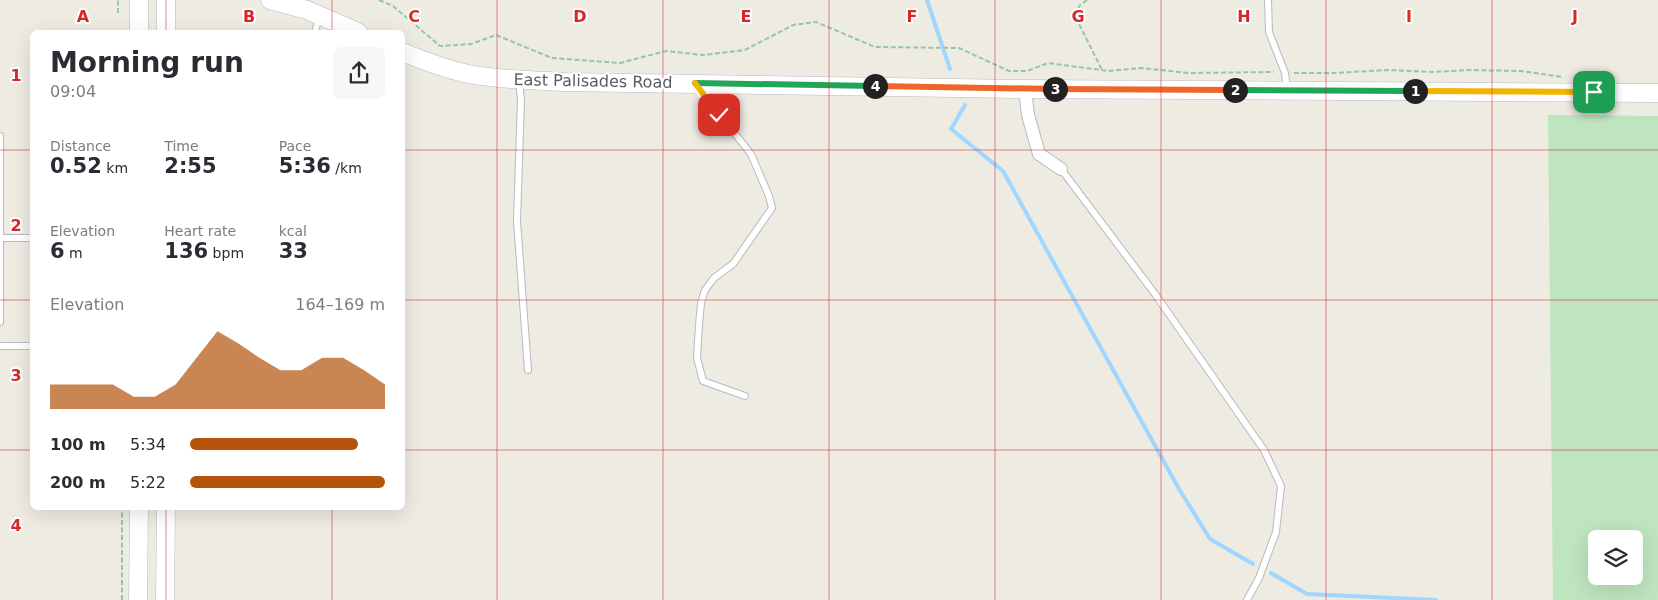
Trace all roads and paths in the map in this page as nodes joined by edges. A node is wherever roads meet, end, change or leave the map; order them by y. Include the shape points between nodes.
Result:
1 (118, 0) edge
2 (139, 0) edge
3 (166, 0) edge
4 (270, 0) edge
5 (379, 0) edge
6 (1086, 0) edge
7 (1268, 0) edge
8 (118, 13) dead end
9 (320, 15) junction
10 (128, 30) edge
11 (166, 30) edge
12 (316, 30) edge
13 (354, 30) edge
14 (405, 57) edge
15 (1102, 70) junction
16 (1570, 78) dead end
17 (519, 80) junction
18 (1286, 81) junction
19 (695, 83) junction
20 (1025, 89) junction
21 (1658, 93) edge
22 (0, 136) edge
23 (1061, 170) joint
24 (0, 238) edge
25 (30, 238) edge
26 (0, 322) edge
27 (0, 346) edge
28 (30, 346) edge
29 (528, 370) dead end
30 (745, 396) dead end
31 (122, 510) edge
32 (139, 510) edge
33 (166, 510) edge
34 (122, 600) edge
35 (138, 600) edge
36 (165, 600) edge
37 (1247, 600) edge

1 - 8 path
2 - 10 street
3 - 11 street
4 - 9 street
5 - 15 path via 392,6 440,46 471,44 496,35 552,58 620,63 666,51 703,54 744,50 794,25 816,22 875,47 960,48 1009,71 1027,71 1048,62
6 - 15 path via 1075,16
7 - 18 lane via 1268,32
9 - 12 lane
9 - 13 street
14 - 17 street, East Palisades Road via 468,74
15 - 18 path via 1141,68
16 - 18 path via 1521,71 1388,70 1333,73
17 - 19 street, East Palisades Road
17 - 29 lane via 517,221
18 - 20 street, East Palisades Road
18 - 21 street, East Palisades Road
19 - 20 street, East Palisades Road
19 - 30 lane via 751,154 772,208 733,264 714,278 705,290 701,303 697,358 703,381
20 - 23 street via 1028,115 1039,154
22 - 24 lane
23 - 37 lane via 1155,294 1264,450 1281,486 1276,532
24 - 25 lane
24 - 26 lane
27 - 28 lane
31 - 34 path
32 - 35 street
33 - 36 street

